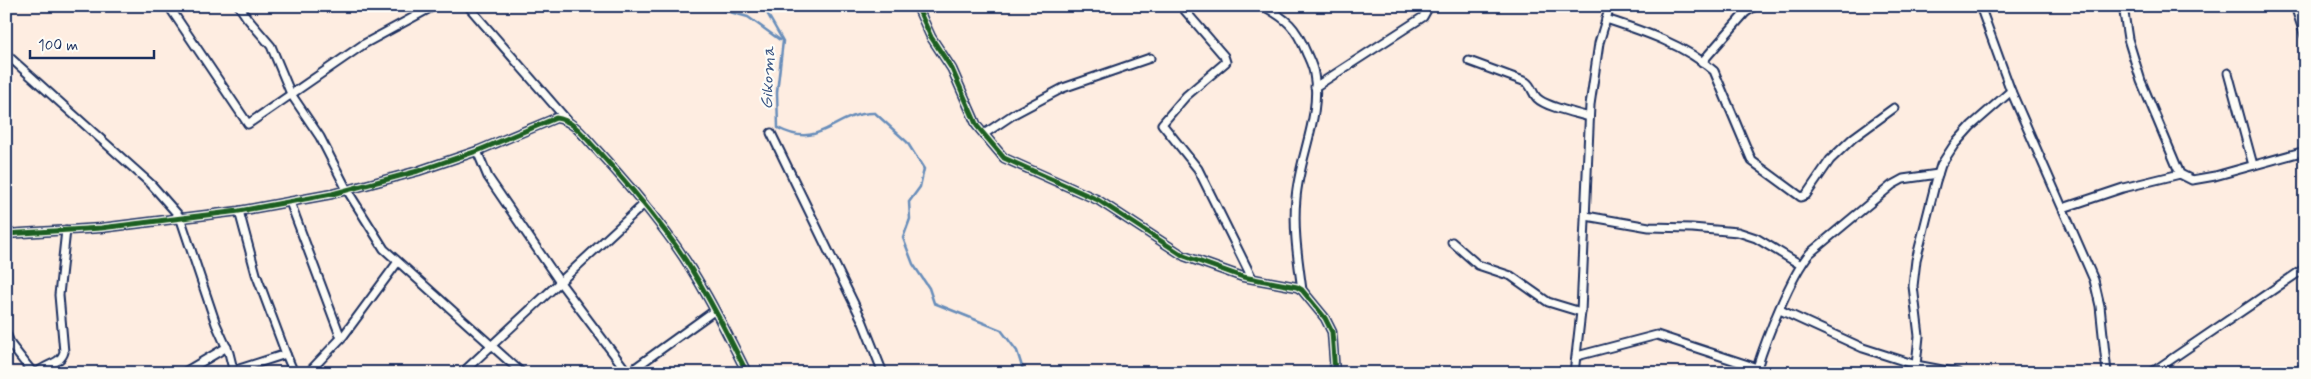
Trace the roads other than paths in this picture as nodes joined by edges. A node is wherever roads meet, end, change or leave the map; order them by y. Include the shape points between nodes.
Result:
1 (171, 6) edge
2 (239, 6) edge
3 (434, 6) edge
4 (468, 6) edge
5 (917, 6) edge
6 (1181, 6) edge
7 (1263, 6) edge
8 (1425, 6) edge
9 (1610, 6) edge
10 (1755, 6) edge
11 (1980, 6) edge
12 (2123, 6) edge
13 (2295, 6) edge
14 (1606, 19) junction
15 (2305, 36) edge
16 (6, 54) edge
17 (1150, 58) dead end
18 (1469, 61) dead end
19 (1702, 62) junction
20 (2228, 72) dead end
21 (1316, 87) junction
22 (2011, 92) junction
23 (291, 94) junction
24 (1894, 108) dead end
25 (1589, 117) junction
26 (568, 121) junction
27 (771, 133) dead end
28 (984, 134) junction
29 (477, 150) junction
30 (2305, 151) edge
31 (2253, 165) junction
32 (1938, 174) junction
33 (2180, 174) junction
34 (347, 190) junction
35 (290, 202) junction
36 (644, 204) junction
37 (2063, 208) junction
38 (239, 212) junction
39 (1586, 216) junction
40 (180, 217) junction
41 (66, 230) junction
42 (6, 234) edge
43 (1452, 242) dead end
44 (397, 263) junction
45 (1800, 265) junction
46 (2305, 268) edge
47 (1252, 278) junction
48 (559, 281) junction
49 (1302, 290) junction
50 (1780, 310) junction
51 (714, 311) junction
52 (1581, 312) junction
53 (6, 333) edge
54 (341, 338) junction
55 (490, 345) junction
56 (227, 347) junction
57 (286, 354) junction
58 (1577, 356) junction
59 (2305, 366) edge
60 (1915, 369) edge
61 (1756, 370) edge
62 (233, 372) edge
63 (33, 373) edge
64 (37, 373) edge
65 (183, 373) edge
66 (294, 373) edge
67 (308, 373) edge
68 (462, 373) edge
69 (522, 373) edge
70 (628, 373) edge
71 (747, 373) edge
72 (882, 373) edge
73 (1335, 373) edge
74 (1574, 373) edge
75 (1958, 373) edge
76 (2107, 373) edge
77 (2151, 373) edge
78 (2297, 373) edge

1 - 23 street via 248,124
2 - 23 street via 271,46
3 - 23 street via 364,44
4 - 26 street
5 - 28 street
6 - 47 street via 1226,62 1186,96 1162,124 1198,169
7 - 21 street via 1283,17 1300,37 1314,71
8 - 21 street via 1427,10 1423,17
9 - 14 street
10 - 19 street
11 - 22 street
12 - 33 street via 2128,39 2141,81
13 - 15 street
14 - 19 street via 1646,32
14 - 25 street via 1599,43
16 - 40 street via 131,166
17 - 28 street via 1063,88
18 - 25 street via 1526,82 1542,102
19 - 24 street via 1718,78 1752,161 1801,197 1852,138
20 - 31 street
21 - 49 street via 1296,196 1294,228
22 - 32 street via 1954,144
22 - 37 street
23 - 34 street via 320,137
25 - 39 street
26 - 29 street via 556,118
26 - 36 street
27 - 72 street via 862,320
28 - 47 street via 1004,158 1098,200 1184,256
29 - 34 street via 418,171
29 - 48 street via 488,177
30 - 31 street
31 - 33 street via 2192,180
32 - 45 street via 1903,179 1892,185 1823,240
32 - 60 street via 1916,260 1913,286 1919,336
33 - 37 street
34 - 35 street
34 - 44 street via 377,241
35 - 38 street
35 - 54 street
36 - 48 street
36 - 51 street via 670,238
37 - 76 street via 2096,288
38 - 40 street
38 - 57 street via 256,274
39 - 45 street via 1642,226 1738,232 1756,238
39 - 52 street
40 - 41 street
40 - 56 street via 216,324
41 - 42 street
41 - 64 street via 58,295 64,352 59,360
43 - 52 street via 1478,265 1510,276 1548,302
44 - 54 street
44 - 55 street
45 - 50 street
46 - 77 street
47 - 49 street
48 - 55 street
48 - 70 street
49 - 73 street via 1332,332
50 - 60 street
50 - 61 street
51 - 70 street
51 - 71 street
52 - 58 street
53 - 63 street via 11,345
54 - 67 street
55 - 68 street
55 - 69 street
56 - 62 street
56 - 65 street
57 - 62 street
57 - 66 street
58 - 61 street via 1657,335
58 - 74 street
59 - 78 street
60 - 75 street

